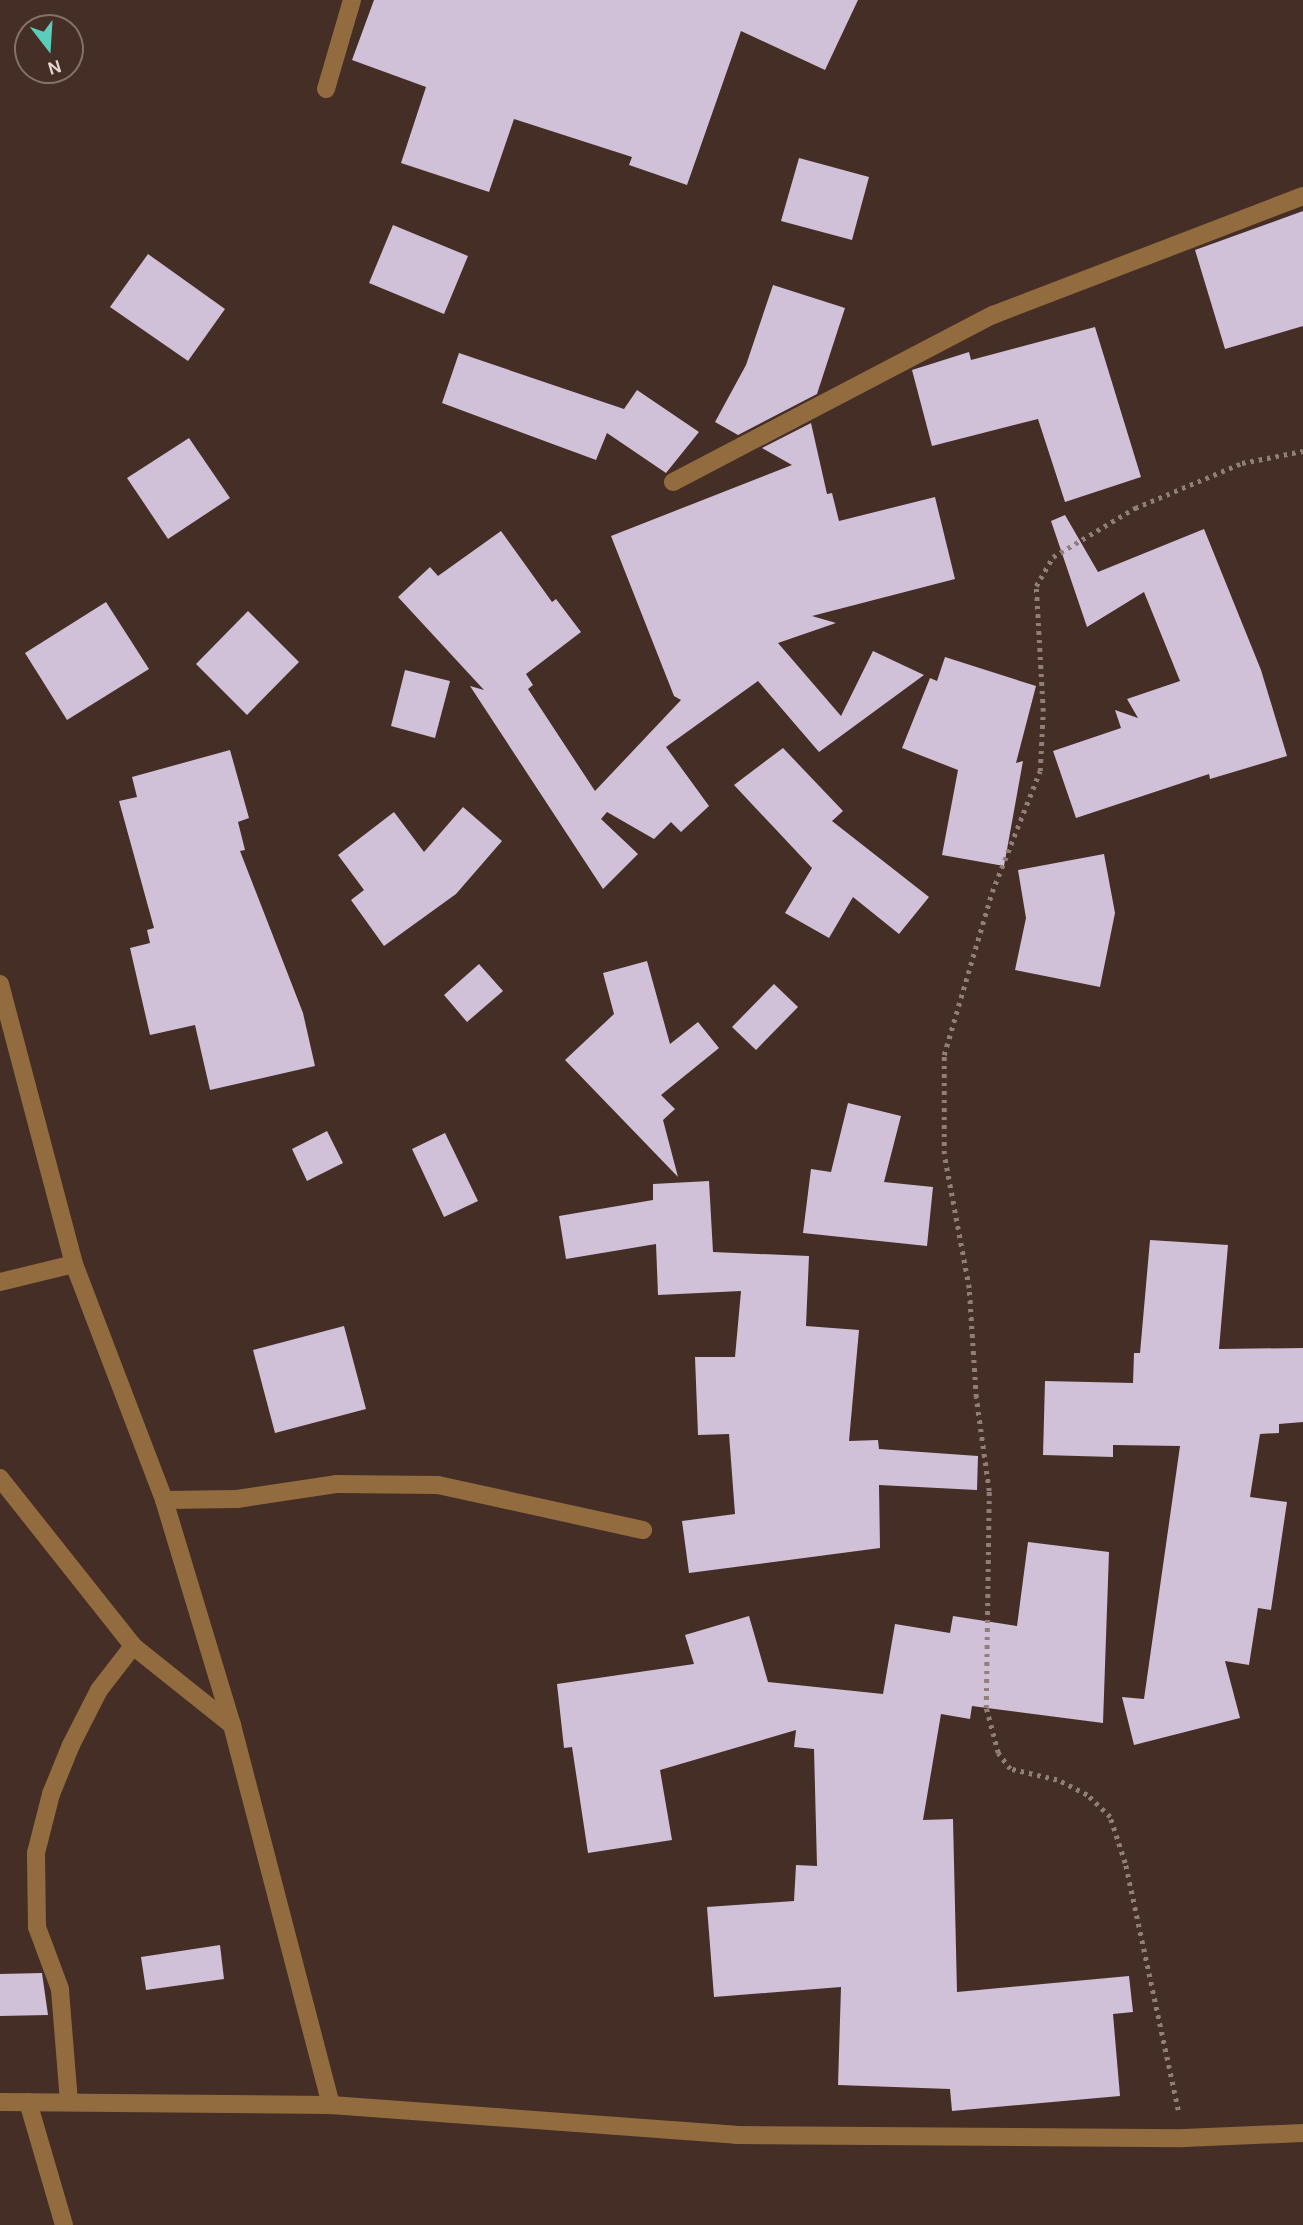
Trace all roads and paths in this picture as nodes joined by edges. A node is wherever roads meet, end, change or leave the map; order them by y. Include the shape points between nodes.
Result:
1 (352, 0) edge
2 (326, 89) dead end
3 (1303, 196) edge
4 (1303, 451) edge
5 (673, 482) dead end
6 (0, 984) edge
7 (74, 1264) junction
8 (0, 1282) edge
9 (0, 1478) edge
10 (164, 1500) junction
11 (643, 1530) dead end
12 (133, 1646) junction
13 (232, 1725) junction
14 (0, 2102) edge
15 (28, 2102) junction
16 (69, 2102) junction
17 (331, 2105) junction
18 (1303, 2133) edge
19 (1184, 2138) junction
20 (64, 2225) edge

1 - 2 street
3 - 5 street via 993,315
4 - 19 path via 1242,463 1135,508 1053,557 1036,586 1043,711 1040,771 992,892 944,1055 944,1154 969,1288 976,1397 989,1492 986,1709 998,1753 1010,1769 1057,1780 1087,1795 1110,1817 1125,1863
6 - 7 street
7 - 8 street
7 - 10 street
9 - 12 street
10 - 11 street via 237,1499 336,1484 438,1485
10 - 13 street
12 - 13 street
12 - 16 street via 99,1690 71,1745 51,1794 36,1853 37,1927 60,1989
13 - 17 street
14 - 15 street
15 - 16 street
15 - 20 street
16 - 17 street
17 - 19 street via 736,2135
18 - 19 street

